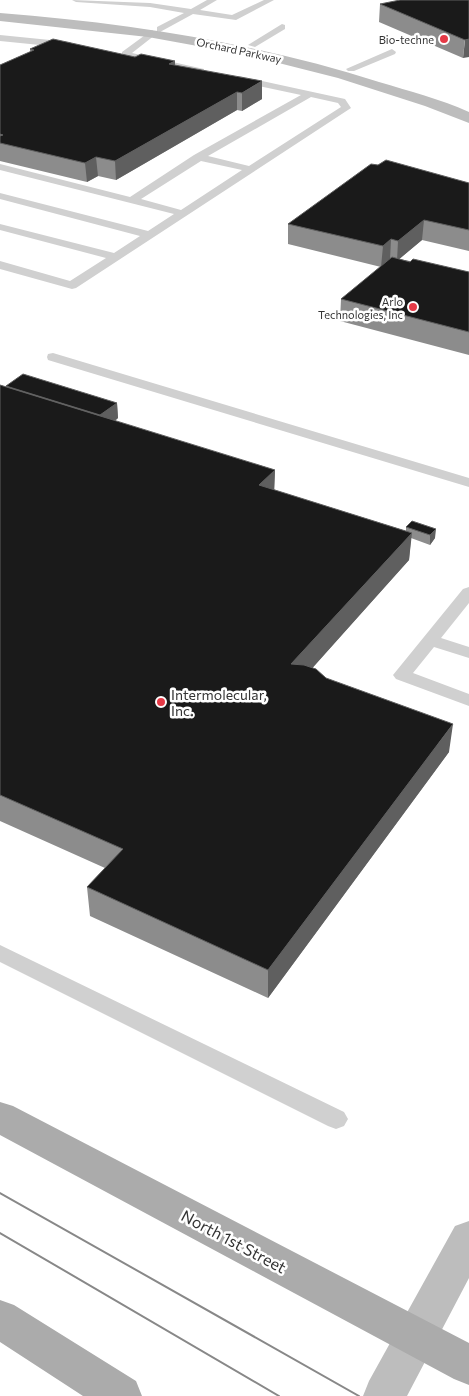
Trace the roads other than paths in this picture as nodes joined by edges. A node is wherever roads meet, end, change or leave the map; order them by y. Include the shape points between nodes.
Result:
1 (76, 0) edge
2 (213, 0) edge
3 (270, 0) edge
4 (189, 11) junction
5 (0, 12) edge
6 (0, 17) edge
7 (282, 27) dead end
8 (156, 31) junction
9 (0, 38) edge
10 (252, 45) junction
11 (80, 46) edge
12 (392, 52) dead end
13 (346, 71) junction
14 (210, 72) edge
15 (229, 77) edge
16 (310, 94) junction
17 (469, 109) edge
18 (469, 118) edge
19 (198, 157) junction
20 (0, 167) edge
21 (250, 169) junction
22 (0, 196) edge
23 (131, 201) junction
24 (182, 214) junction
25 (0, 227) edge
26 (149, 235) junction
27 (116, 257) junction
28 (0, 265) edge
29 (53, 357) dead end
30 (469, 484) edge
31 (469, 592) edge
32 (430, 640) junction
33 (469, 653) edge
34 (469, 700) edge
35 (0, 953) edge
36 (0, 1117) edge
37 (336, 1119) dead end
38 (469, 1239) edge
39 (0, 1319) edge
40 (415, 1338) junction
41 (469, 1365) edge
42 (122, 1396) edge
43 (384, 1396) edge

1 - 4 lane
2 - 4 lane
3 - 4 lane via 233,18
4 - 8 lane
5 - 8 main road, Orchard Parkway via 54,16
6 - 8 main road, Orchard Parkway
7 - 10 lane
8 - 10 main road, Orchard Parkway
8 - 13 main road, Orchard Parkway
8 - 14 lane via 120,54
9 - 11 lane
10 - 13 main road, Orchard Parkway
12 - 13 lane
13 - 17 main road, Orchard Parkway via 413,88
13 - 18 main road, Orchard Parkway
15 - 16 lane
16 - 19 lane
16 - 21 lane via 342,101 346,108
19 - 21 lane
19 - 23 lane
20 - 23 lane
21 - 24 lane
22 - 26 lane
23 - 24 lane
24 - 26 lane
25 - 27 lane
26 - 27 lane
27 - 28 lane via 72,286
29 - 30 lane
31 - 32 lane
32 - 33 lane
32 - 34 lane via 402,675
35 - 37 lane
36 - 40 main road, North 1st Street
38 - 40 main road
39 - 42 main road
40 - 41 main road, North 1st Street
40 - 43 main road

